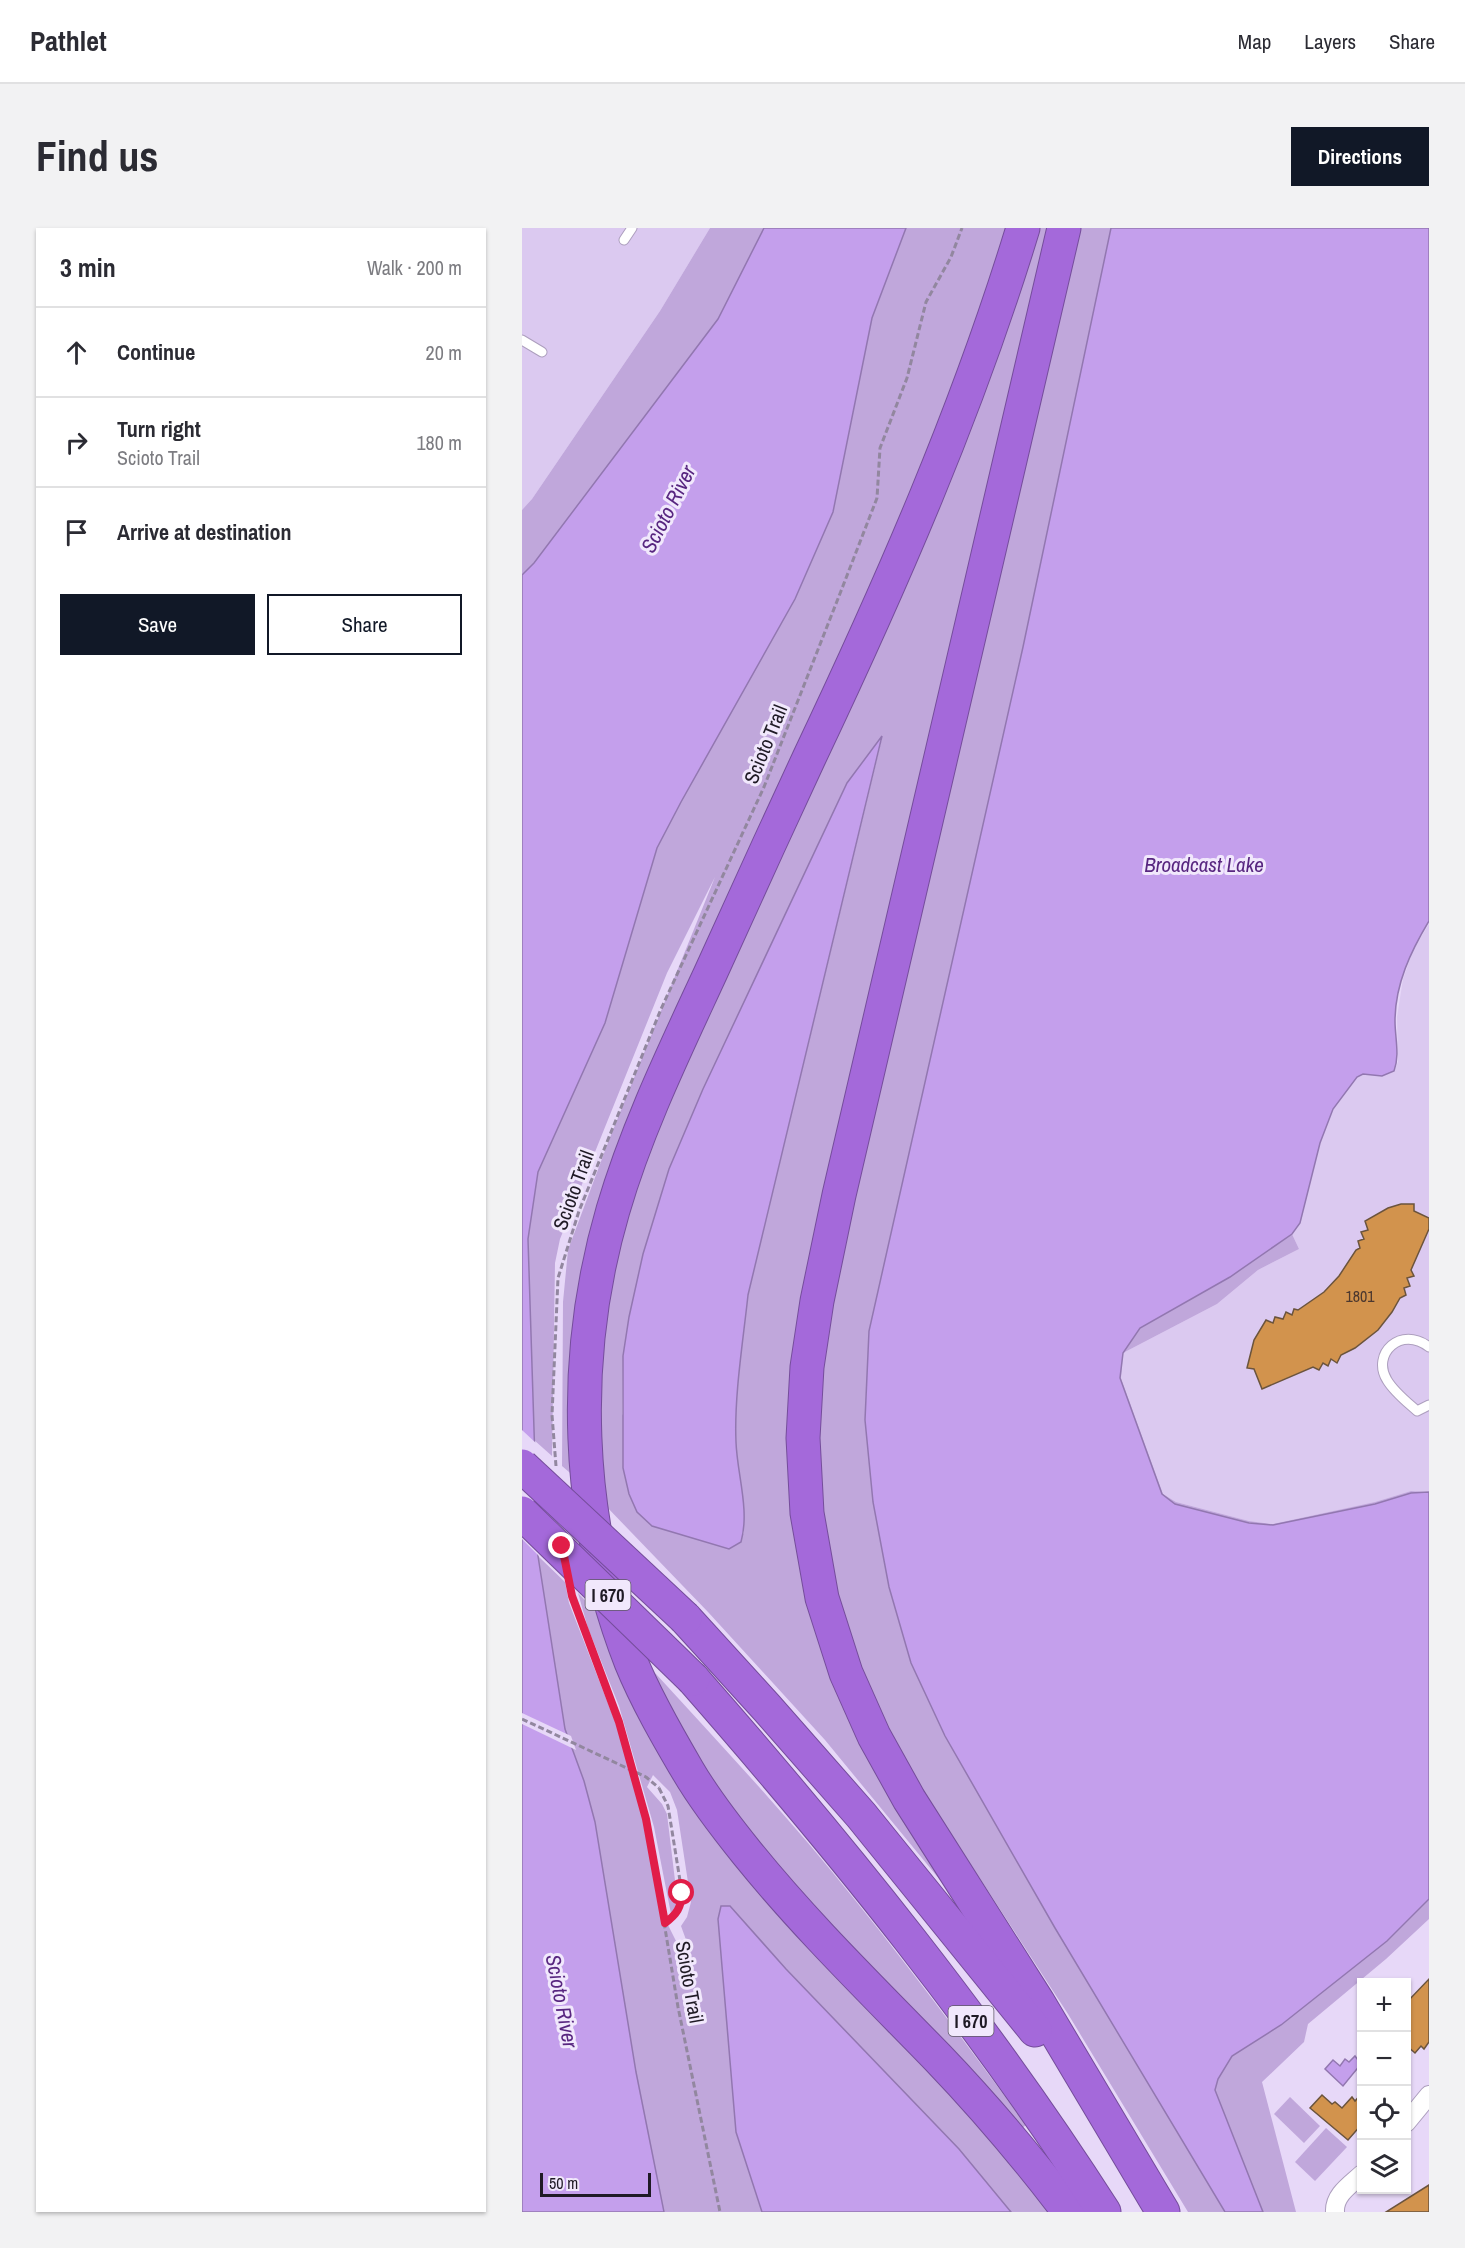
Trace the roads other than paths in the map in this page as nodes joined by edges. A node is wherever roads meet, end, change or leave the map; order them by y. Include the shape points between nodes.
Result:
1 (632, 228) edge
2 (1023, 228) edge
3 (1064, 228) edge
4 (624, 240) dead end
5 (522, 340) edge
6 (542, 352) dead end
7 (1429, 1347) edge
8 (1429, 1405) edge
9 (522, 1466) edge
10 (522, 1513) edge
11 (1429, 2095) edge
12 (1104, 2112) junction
13 (1411, 2118) edge
14 (1357, 2179) edge
15 (1069, 2212) edge
16 (1104, 2212) edge
17 (1163, 2212) edge
18 (1335, 2212) edge

1 - 4 lane
2 - 15 highway via 960,417 930,492 643,1122 612,1211 595,1287 584,1402 587,1484 604,1576 632,1662 690,1775 781,1896 974,2096
3 - 12 highway via 839,1195 807,1367 803,1438 807,1513 822,1598 846,1673 874,1736 909,1799
5 - 6 lane
7 - 8 lane via 1420,1340 1407,1338 1393,1344 1382,1365 1387,1380 1417,1411
9 - 12 highway, I 670, bridge via 685,1618 767,1708 861,1815
10 - 16 highway, I 670, bridge via 693,1679 784,1783 907,1935
11 - 13 street
12 - 17 highway, I 670
14 - 18 street via 1338,2196

